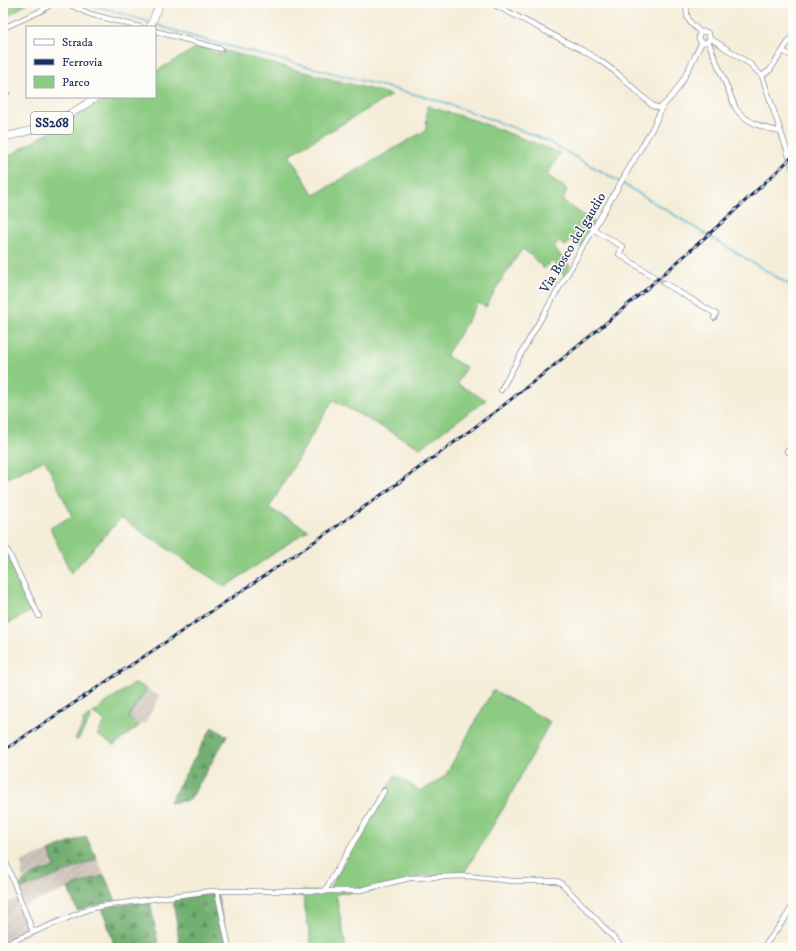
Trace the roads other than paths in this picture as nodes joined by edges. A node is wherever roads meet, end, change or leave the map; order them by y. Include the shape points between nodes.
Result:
1 (6, 3) edge
2 (53, 3) edge
3 (66, 3) edge
4 (160, 3) edge
5 (491, 3) edge
6 (687, 3) edge
7 (3, 6) edge
8 (136, 26) edge
9 (150, 26) edge
10 (3, 28) edge
11 (156, 31) edge
12 (700, 32) junction
13 (793, 36) edge
14 (707, 40) junction
15 (220, 50) dead end
16 (783, 51) junction
17 (793, 57) edge
18 (762, 76) junction
19 (3, 85) edge
20 (7, 93) dead end
21 (94, 98) edge
22 (663, 106) junction
23 (781, 132) junction
24 (3, 137) edge
25 (793, 168) edge
26 (594, 229) junction
27 (654, 277) tunnel mouth
28 (664, 284) tunnel mouth
29 (714, 318) dead end
30 (501, 390) dead end
31 (787, 451) dead end
32 (793, 454) edge
33 (3, 541) edge
34 (39, 616) dead end
35 (384, 791) dead end
36 (3, 855) edge
37 (217, 891) junction
38 (324, 892) junction
39 (793, 905) edge
40 (33, 932) junction
41 (3, 945) edge
42 (229, 948) edge
43 (623, 948) edge
44 (763, 948) edge

1 - 7 highway
2 - 10 street
3 - 8 street via 90,14
4 - 9 highway
5 - 22 street via 582,50 617,73 653,106
6 - 12 street via 686,16
11 - 15 street
12 - 14 street via 699,38
12 - 14 street via 706,31 710,35
13 - 16 street
14 - 18 street via 713,39 750,64
14 - 22 street, Via Bosco del gaudio via 678,90
14 - 23 street via 740,114 760,126
16 - 17 street
16 - 18 street via 770,70
18 - 23 street
19 - 20 street
21 - 24 highway, SS268 via 52,124
22 - 26 street, Via Bosco del gaudio via 652,130
23 - 25 street
26 - 27 street via 623,246 618,254
26 - 30 street, Via Bosco del gaudio
28 - 29 street via 716,314
31 - 32 street
33 - 34 street
35 - 38 street
36 - 40 street
37 - 38 street
37 - 40 street via 102,906
37 - 42 street
38 - 43 street via 357,891 410,878 467,876 557,882 561,883
39 - 44 street
40 - 41 street

